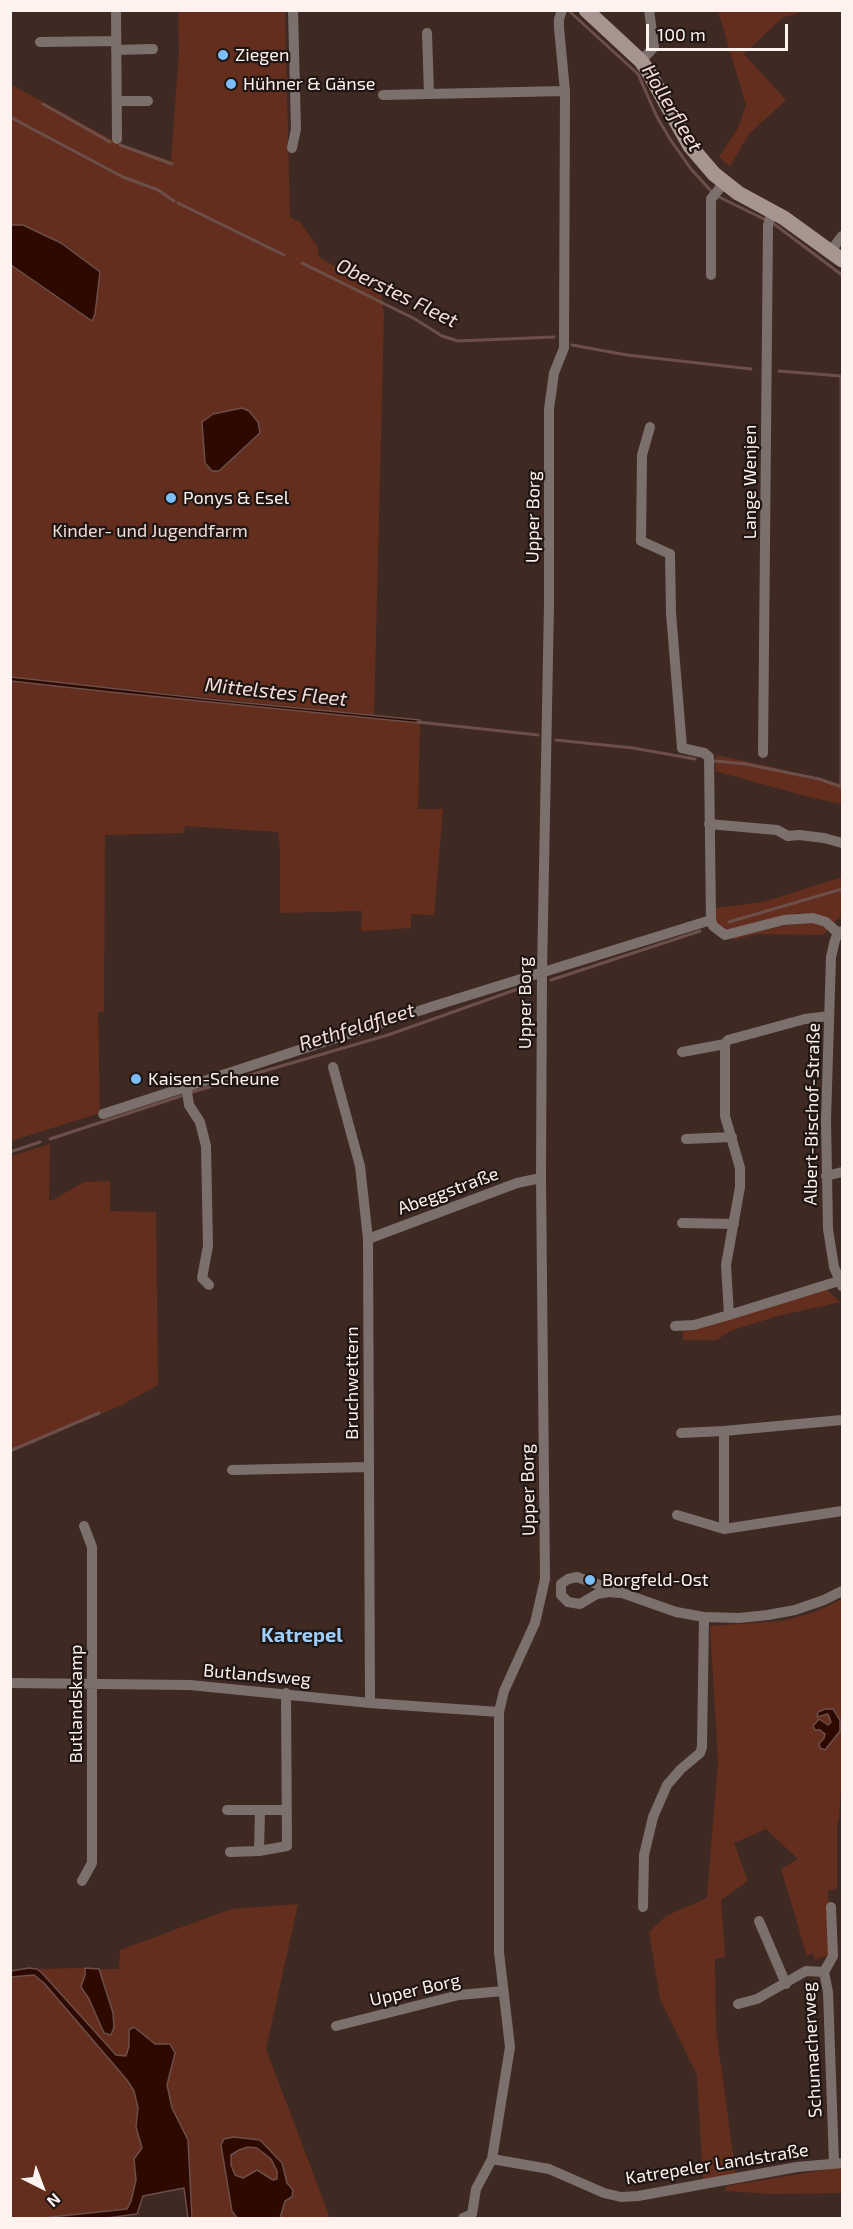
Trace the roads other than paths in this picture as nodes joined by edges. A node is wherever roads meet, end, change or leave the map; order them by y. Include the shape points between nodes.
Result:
1 (116, 10) edge
2 (293, 10) edge
3 (562, 10) edge
4 (586, 10) edge
5 (649, 10) edge
6 (427, 33) dead end
7 (40, 42) dead end
8 (116, 45) junction
9 (153, 49) dead end
10 (640, 61) junction
11 (565, 91) junction
12 (429, 93) junction
13 (383, 95) dead end
14 (117, 101) junction
15 (148, 101) dead end
16 (117, 139) dead end
17 (292, 148) dead end
18 (718, 191) junction
19 (770, 218) junction
20 (843, 236) edge
21 (836, 256) edge
22 (711, 274) dead end
23 (650, 426) dead end
24 (763, 753) dead end
25 (709, 824) junction
26 (843, 843) edge
27 (711, 920) junction
28 (839, 935) edge
29 (542, 973) junction
30 (843, 1008) edge
31 (829, 1012) junction
32 (725, 1044) junction
33 (682, 1052) dead end
34 (333, 1067) dead end
35 (186, 1086) junction
36 (103, 1114) dead end
37 (732, 1137) junction
38 (686, 1139) dead end
39 (843, 1172) edge
40 (826, 1176) junction
41 (541, 1178) junction
42 (682, 1223) dead end
43 (734, 1224) junction
44 (368, 1239) junction
45 (842, 1282) edge
46 (209, 1285) dead end
47 (729, 1315) junction
48 (675, 1326) dead end
49 (843, 1420) edge
50 (723, 1431) junction
51 (681, 1433) dead end
52 (369, 1467) junction
53 (232, 1470) dead end
54 (843, 1511) edge
55 (677, 1515) dead end
56 (84, 1527) dead end
57 (724, 1529) junction
58 (545, 1580) junction
59 (561, 1584) junction
60 (843, 1591) edge
61 (619, 1593) junction
62 (704, 1617) junction
63 (10, 1683) edge
64 (92, 1686) junction
65 (286, 1693) junction
66 (370, 1703) junction
67 (499, 1712) junction
68 (227, 1810) dead end
69 (260, 1810) junction
70 (286, 1810) junction
71 (259, 1851) junction
72 (230, 1852) dead end
73 (82, 1881) dead end
74 (643, 1907) dead end
75 (831, 1907) dead end
76 (759, 1921) dead end
77 (824, 1972) junction
78 (786, 1984) junction
79 (503, 1991) junction
80 (738, 2004) dead end
81 (336, 2026) dead end
82 (492, 2159) junction
83 (838, 2163) edge
84 (463, 2218) edge

1 - 8 street
2 - 17 street via 296,129
3 - 11 street, Upper Borg via 559,28
4 - 10 street
5 - 10 street via 654,47
6 - 12 street
7 - 8 street
8 - 9 street
8 - 14 street
10 - 18 street
11 - 12 street
11 - 29 street, Upper Borg via 564,348 554,373 549,409
12 - 13 street
14 - 15 street
14 - 16 street
18 - 19 street
18 - 22 street via 711,205
19 - 21 street
19 - 24 street, Lange Wenjen
20 - 21 street
23 - 25 street via 642,455 641,541 670,554 682,748 709,758
25 - 26 street via 777,830 788,836
25 - 27 street
27 - 28 street via 725,934 784,920 813,918 826,922
27 - 29 street
28 - 31 street, Albert-Bischof-Straße via 831,957
29 - 35 street
29 - 41 street, Upper Borg
30 - 31 street
31 - 32 street
31 - 40 street, Albert-Bischof-Straße
32 - 33 street
32 - 37 street via 725,1116
34 - 44 street, Bruchwettern via 360,1166
35 - 36 street
35 - 46 street via 189,1106 200,1122 206,1146 208,1246 202,1278
37 - 38 street
37 - 43 street via 740,1168
39 - 40 street
40 - 45 street, Albert-Bischof-Straße via 830,1252
41 - 44 street, Abeggstraße via 517,1183
41 - 58 street, Upper Borg
42 - 43 street
43 - 47 street via 726,1265
44 - 52 street, Bruchwettern
45 - 47 street
47 - 48 street
49 - 50 street
50 - 51 street
50 - 57 street
52 - 53 street
52 - 66 street, Bruchwettern
54 - 57 street
55 - 57 street
56 - 64 street, Butlandskamp via 92,1546
58 - 59 street
58 - 67 street, Upper Borg via 535,1623 504,1691
59 - 61 street via 577,1577
59 - 61 street via 561,1595 574,1604 597,1594
60 - 62 street via 768,1616
61 - 62 street
62 - 74 street via 702,1746 667,1785 653,1817 644,1855
63 - 64 street, Butlandsweg
64 - 65 street, Butlandsweg via 190,1685
64 - 73 street, Butlandskamp via 92,1863
65 - 66 street, Butlandsweg
65 - 70 street
66 - 67 street, Butlandsweg
67 - 79 street, Upper Borg via 499,1952
68 - 69 street
69 - 70 street
69 - 71 street
70 - 71 street via 287,1846
71 - 72 street
75 - 77 street, Schumacherweg via 833,1956
76 - 78 street, Schumacherweg
77 - 78 street, Schumacherweg via 806,1971
77 - 83 street, Schumacherweg
78 - 80 street, Schumacherweg
79 - 81 street, Upper Borg via 459,1995
79 - 82 street, Upper Borg via 510,2047
82 - 83 street, Katrepeler Landstraße via 549,2169 621,2197
82 - 84 street via 476,2189 472,2214

